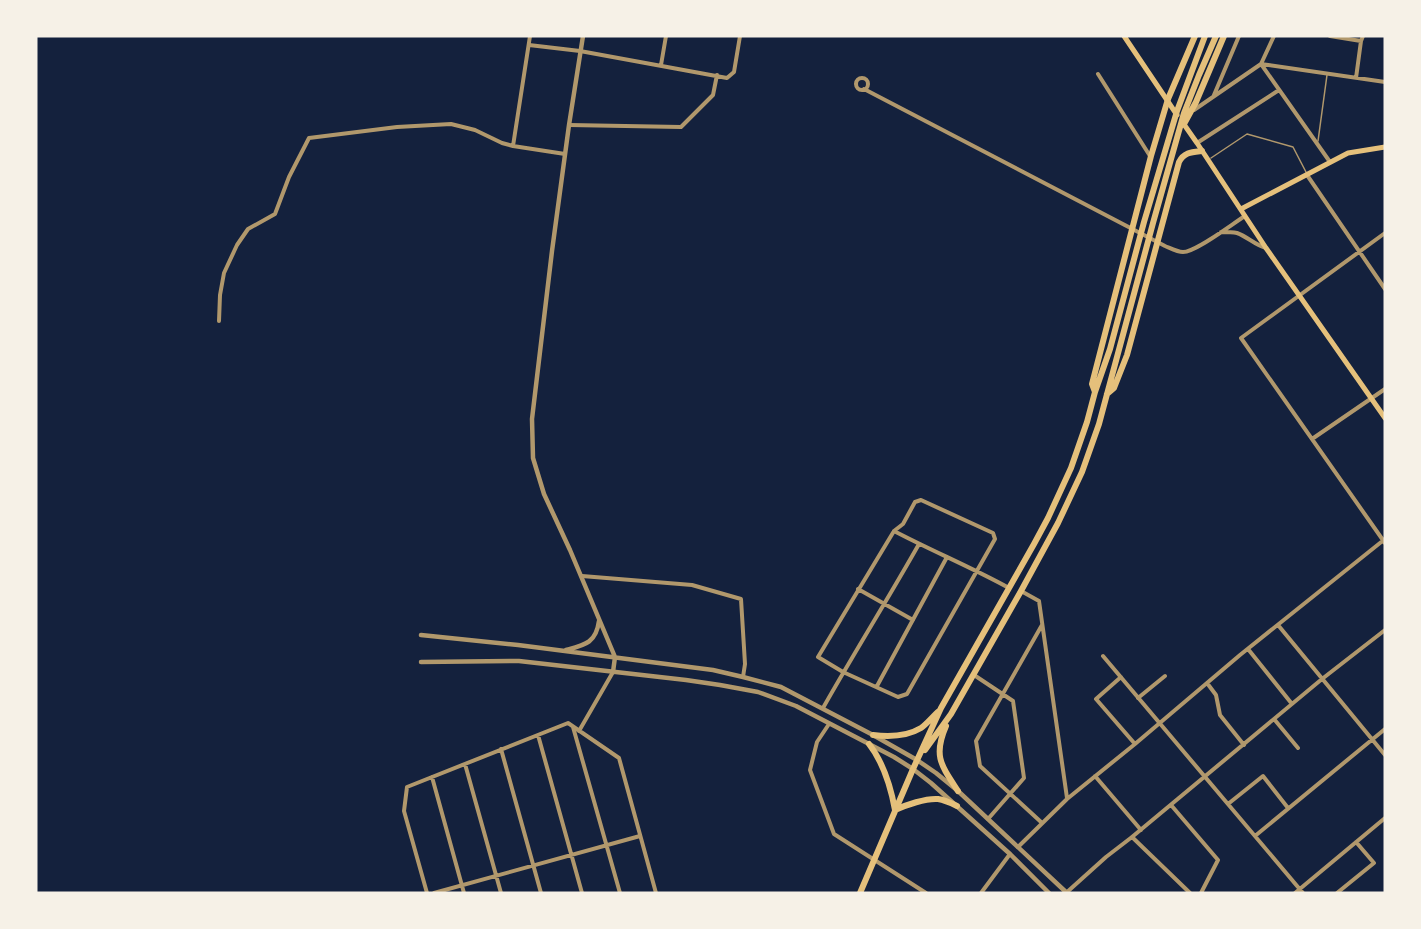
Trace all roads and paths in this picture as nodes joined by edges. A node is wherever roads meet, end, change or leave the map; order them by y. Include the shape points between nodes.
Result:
1 (530, 36) edge
2 (583, 36) edge
3 (666, 36) edge
4 (740, 36) edge
5 (1124, 36) edge
6 (1195, 36) edge
7 (1205, 36) edge
8 (1224, 36) edge
9 (1239, 36) edge
10 (1274, 36) edge
11 (1330, 36) edge
12 (1215, 38) edge
13 (1362, 38) edge
14 (529, 45) junction
15 (580, 51) junction
16 (1261, 64) junction
17 (661, 65) junction
18 (1327, 74) junction
19 (717, 75) junction
20 (1098, 75) dead end
21 (1356, 78) junction
22 (1385, 82) edge
23 (864, 89) dead end
24 (1279, 90) junction
25 (1214, 96) junction
26 (1168, 99) junction
27 (1194, 110) dead end
28 (569, 124) junction
29 (1184, 125) junction
30 (1197, 143) junction
31 (1318, 144) junction
32 (513, 146) junction
33 (1385, 147) edge
34 (1202, 151) junction
35 (565, 154) junction
36 (1150, 156) junction
37 (1208, 160) junction
38 (1330, 162) junction
39 (1307, 175) junction
40 (1241, 209) junction
41 (1245, 216) junction
42 (1220, 232) junction
43 (1385, 233) edge
44 (1266, 248) junction
45 (1359, 251) junction
46 (1385, 289) edge
47 (1300, 296) junction
48 (219, 321) dead end
49 (1385, 389) edge
50 (1095, 392) junction
51 (1107, 394) junction
52 (1372, 399) junction
53 (1385, 418) edge
54 (1312, 439) junction
55 (894, 531) junction
56 (1384, 541) edge
57 (919, 544) junction
58 (947, 557) junction
59 (976, 570) junction
60 (582, 576) junction
61 (1009, 588) junction
62 (858, 590) junction
63 (1021, 591) junction
64 (885, 604) junction
65 (600, 618) junction
66 (913, 620) junction
67 (1042, 625) junction
68 (1278, 625) junction
69 (1385, 630) edge
70 (421, 636) dead end
71 (1248, 649) junction
72 (563, 650) junction
73 (1103, 656) dead end
74 (615, 657) junction
75 (421, 662) dead end
76 (613, 672) junction
77 (843, 672) junction
78 (974, 675) junction
79 (1165, 676) dead end
80 (743, 677) junction
81 (1121, 677) junction
82 (1322, 678) junction
83 (1207, 683) junction
84 (877, 686) junction
85 (1003, 693) junction
86 (1138, 698) junction
87 (1292, 704) junction
88 (823, 708) junction
89 (941, 708) junction
90 (951, 714) junction
91 (1274, 719) junction
92 (829, 724) junction
93 (1160, 724) junction
94 (573, 727) junction
95 (1385, 729) edge
96 (579, 731) junction
97 (538, 735) junction
98 (873, 735) junction
99 (1372, 740) junction
100 (869, 744) junction
101 (1135, 744) junction
102 (1244, 745) junction
103 (1298, 748) dead end
104 (501, 749) junction
105 (1385, 755) edge
106 (917, 760) junction
107 (465, 764) junction
108 (913, 769) junction
109 (1095, 776) junction
110 (432, 777) junction
111 (1205, 777) junction
112 (958, 791) junction
113 (1011, 794) junction
114 (1067, 799) junction
115 (1228, 804) junction
116 (1171, 805) junction
117 (957, 806) junction
118 (1288, 808) junction
119 (895, 811) junction
120 (1385, 818) edge
121 (987, 819) junction
122 (1042, 822) junction
123 (1141, 830) junction
124 (640, 836) junction
125 (1255, 836) junction
126 (1132, 837) junction
127 (1356, 842) junction
128 (606, 845) junction
129 (1018, 846) junction
130 (1010, 854) junction
131 (571, 855) junction
132 (874, 859) junction
133 (533, 866) junction
134 (496, 876) junction
135 (462, 885) junction
136 (1302, 891) edge
137 (427, 893) edge
138 (434, 893) edge
139 (464, 893) edge
140 (501, 893) edge
141 (541, 893) edge
142 (582, 893) edge
143 (620, 893) edge
144 (656, 893) edge
145 (860, 893) edge
146 (926, 893) edge
147 (981, 893) edge
148 (1049, 893) edge
149 (1067, 893) edge
150 (1190, 893) edge
151 (1201, 893) edge
152 (1295, 893) edge
153 (1338, 893) edge

1 - 14 street
2 - 15 street
3 - 17 street
4 - 19 street via 734,72 727,78
5 - 26 main road
6 - 26 main road
7 - 50 main road via 1177,111
8 - 29 main road
9 - 25 street
10 - 16 street
11 - 13 street
12 - 51 main road via 1184,113
13 - 21 street
14 - 15 street
14 - 32 street
15 - 17 street
15 - 28 street
16 - 18 street
16 - 24 street
16 - 25 street
17 - 19 street
18 - 21 street
18 - 31 lane
19 - 28 street via 713,95 681,127
20 - 36 street
21 - 22 street
23 - 42 street via 1165,246 1183,252
24 - 30 street
24 - 31 street
25 - 27 street
26 - 29 main road
26 - 36 main road
28 - 35 street
29 - 30 main road
30 - 34 main road
31 - 38 street
32 - 35 street
32 - 48 street via 452,124 309,138 275,214 248,229 237,245 224,273
33 - 38 main road via 1348,153
34 - 37 main road
34 - 51 main road via 1188,153 1179,162 1127,355 1114,388
35 - 60 street via 532,419 532,458
36 - 50 main road via 1092,384
37 - 39 lane via 1247,134 1293,147
37 - 40 main road
38 - 39 main road
39 - 40 main road
39 - 45 street
40 - 41 main road
41 - 42 street
41 - 44 main road
42 - 44 street via 1234,232
43 - 45 street
44 - 47 main road
45 - 46 street
45 - 47 street
47 - 52 main road
47 - 54 street via 1241,338
49 - 52 street
50 - 61 main road via 1071,468
51 - 63 main road via 1082,472
52 - 53 main road
52 - 54 street
54 - 56 street
55 - 57 street
55 - 59 street via 903,525 915,502 921,500 993,533 995,539
55 - 62 street
56 - 68 street
57 - 58 street
57 - 64 street
58 - 59 street
58 - 66 street
59 - 61 street
59 - 84 street via 908,694 898,697
60 - 65 street
60 - 80 street via 692,585 741,599
61 - 89 main road
62 - 64 street
62 - 77 street via 818,657
63 - 67 street via 1040,602
63 - 78 main road
64 - 66 street
64 - 77 street
65 - 72 street via 591,641
65 - 74 street
66 - 84 street
67 - 85 street
67 - 114 street
68 - 71 street
68 - 82 street
69 - 82 street
70 - 72 street
71 - 83 street
71 - 87 street
72 - 74 street
73 - 81 street
74 - 76 street
74 - 80 street
75 - 76 street via 519,661
76 - 92 street via 758,692
76 - 96 street
77 - 84 street
77 - 88 street
78 - 85 street
78 - 90 main road
79 - 86 street
80 - 88 street via 781,687
81 - 86 street
81 - 101 street via 1096,699
82 - 87 street
82 - 99 street
83 - 93 street
83 - 102 street via 1216,695 1220,715
85 - 113 street via 1013,701 1024,778
85 - 113 street via 976,741 980,766
86 - 93 street
87 - 91 street
88 - 98 street
89 - 98 main road via 921,728 891,737
89 - 106 main road
90 - 106 main road
90 - 112 main road via 939,741 940,756 943,769
91 - 102 street
91 - 103 street
92 - 100 street
92 - 132 street via 817,742 810,770 834,834
93 - 101 street
93 - 111 street
94 - 96 street
94 - 97 street via 568,723
94 - 128 street
95 - 99 street
96 - 124 street via 619,759
97 - 104 street
97 - 131 street
98 - 106 street
99 - 105 street
99 - 118 street
100 - 108 street
100 - 119 main road via 879,761
101 - 109 street
102 - 111 street
104 - 107 street
104 - 133 street
106 - 108 main road
106 - 112 street
107 - 110 street
107 - 134 street
108 - 117 street
108 - 119 main road
109 - 114 street
109 - 123 street
110 - 135 street
110 - 137 street via 407,787 404,811
111 - 115 street
111 - 116 street
112 - 121 street
113 - 121 street
113 - 122 street
114 - 122 street
115 - 118 street via 1263,776
115 - 125 street
116 - 123 street
116 - 151 street via 1218,860
117 - 119 main road via 936,798
117 - 130 street
118 - 125 street
119 - 132 main road
120 - 127 street
121 - 129 street
122 - 129 street
123 - 126 street
124 - 128 street
124 - 144 street
125 - 136 street
126 - 149 street
126 - 150 street
127 - 136 street
127 - 153 street via 1374,863
128 - 131 street
128 - 143 street
129 - 149 street
130 - 147 street
130 - 148 street
131 - 133 street
131 - 142 street
132 - 145 main road
132 - 146 street
133 - 134 street
133 - 141 street
134 - 135 street
134 - 140 street
135 - 138 street
135 - 139 street
136 - 152 street

